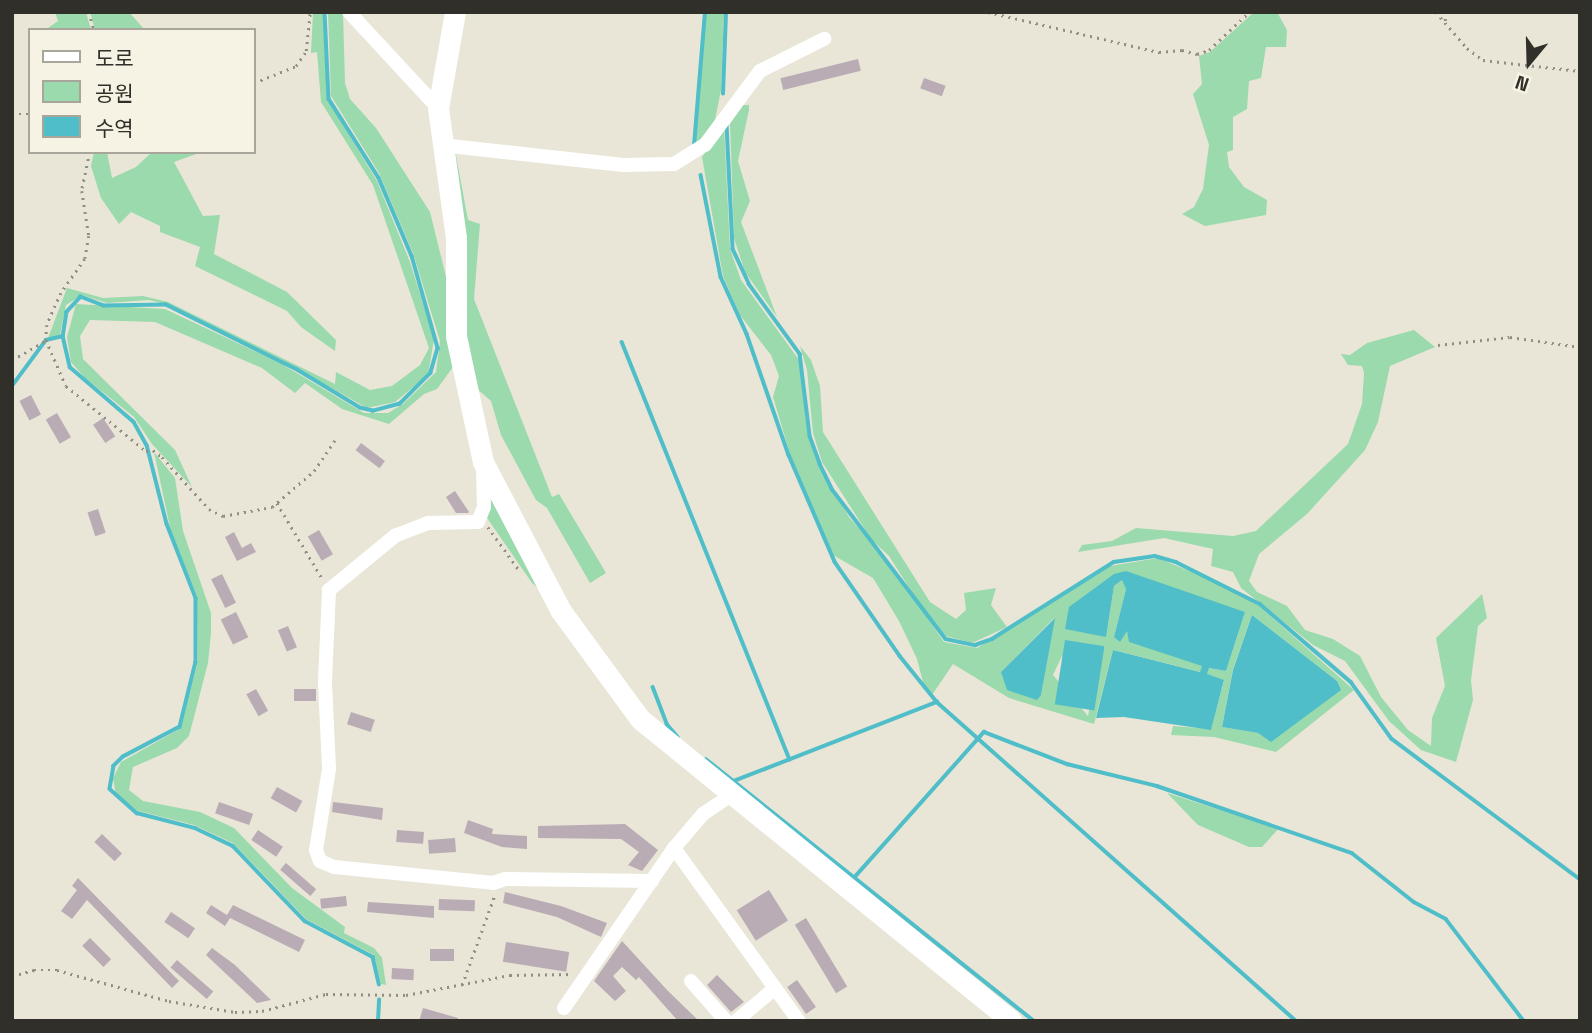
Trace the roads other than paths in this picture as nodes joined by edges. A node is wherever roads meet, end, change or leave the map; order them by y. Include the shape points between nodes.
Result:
1 (349, 12) edge
2 (455, 12) edge
3 (824, 39) dead end
4 (438, 108) junction
5 (441, 145) junction
6 (482, 462) junction
7 (731, 795) junction
8 (674, 848) junction
9 (652, 881) junction
10 (691, 981) dead end
11 (775, 988) junction
12 (564, 1009) dead end
13 (726, 1021) edge
14 (736, 1021) edge
15 (799, 1021) edge
16 (1011, 1021) edge

1 - 4 street
2 - 4 street
3 - 5 street via 760,71 705,145 674,164 623,165
4 - 5 street
5 - 6 street via 456,238 456,336
6 - 7 street via 561,611 627,705
6 - 9 street via 484,507 478,522 428,523 396,535 329,590 325,683 329,769 316,850 320,862 498,881
7 - 8 street via 703,814
7 - 16 street
8 - 9 street
8 - 11 street
9 - 12 street
10 - 13 street
11 - 14 street
11 - 15 street

